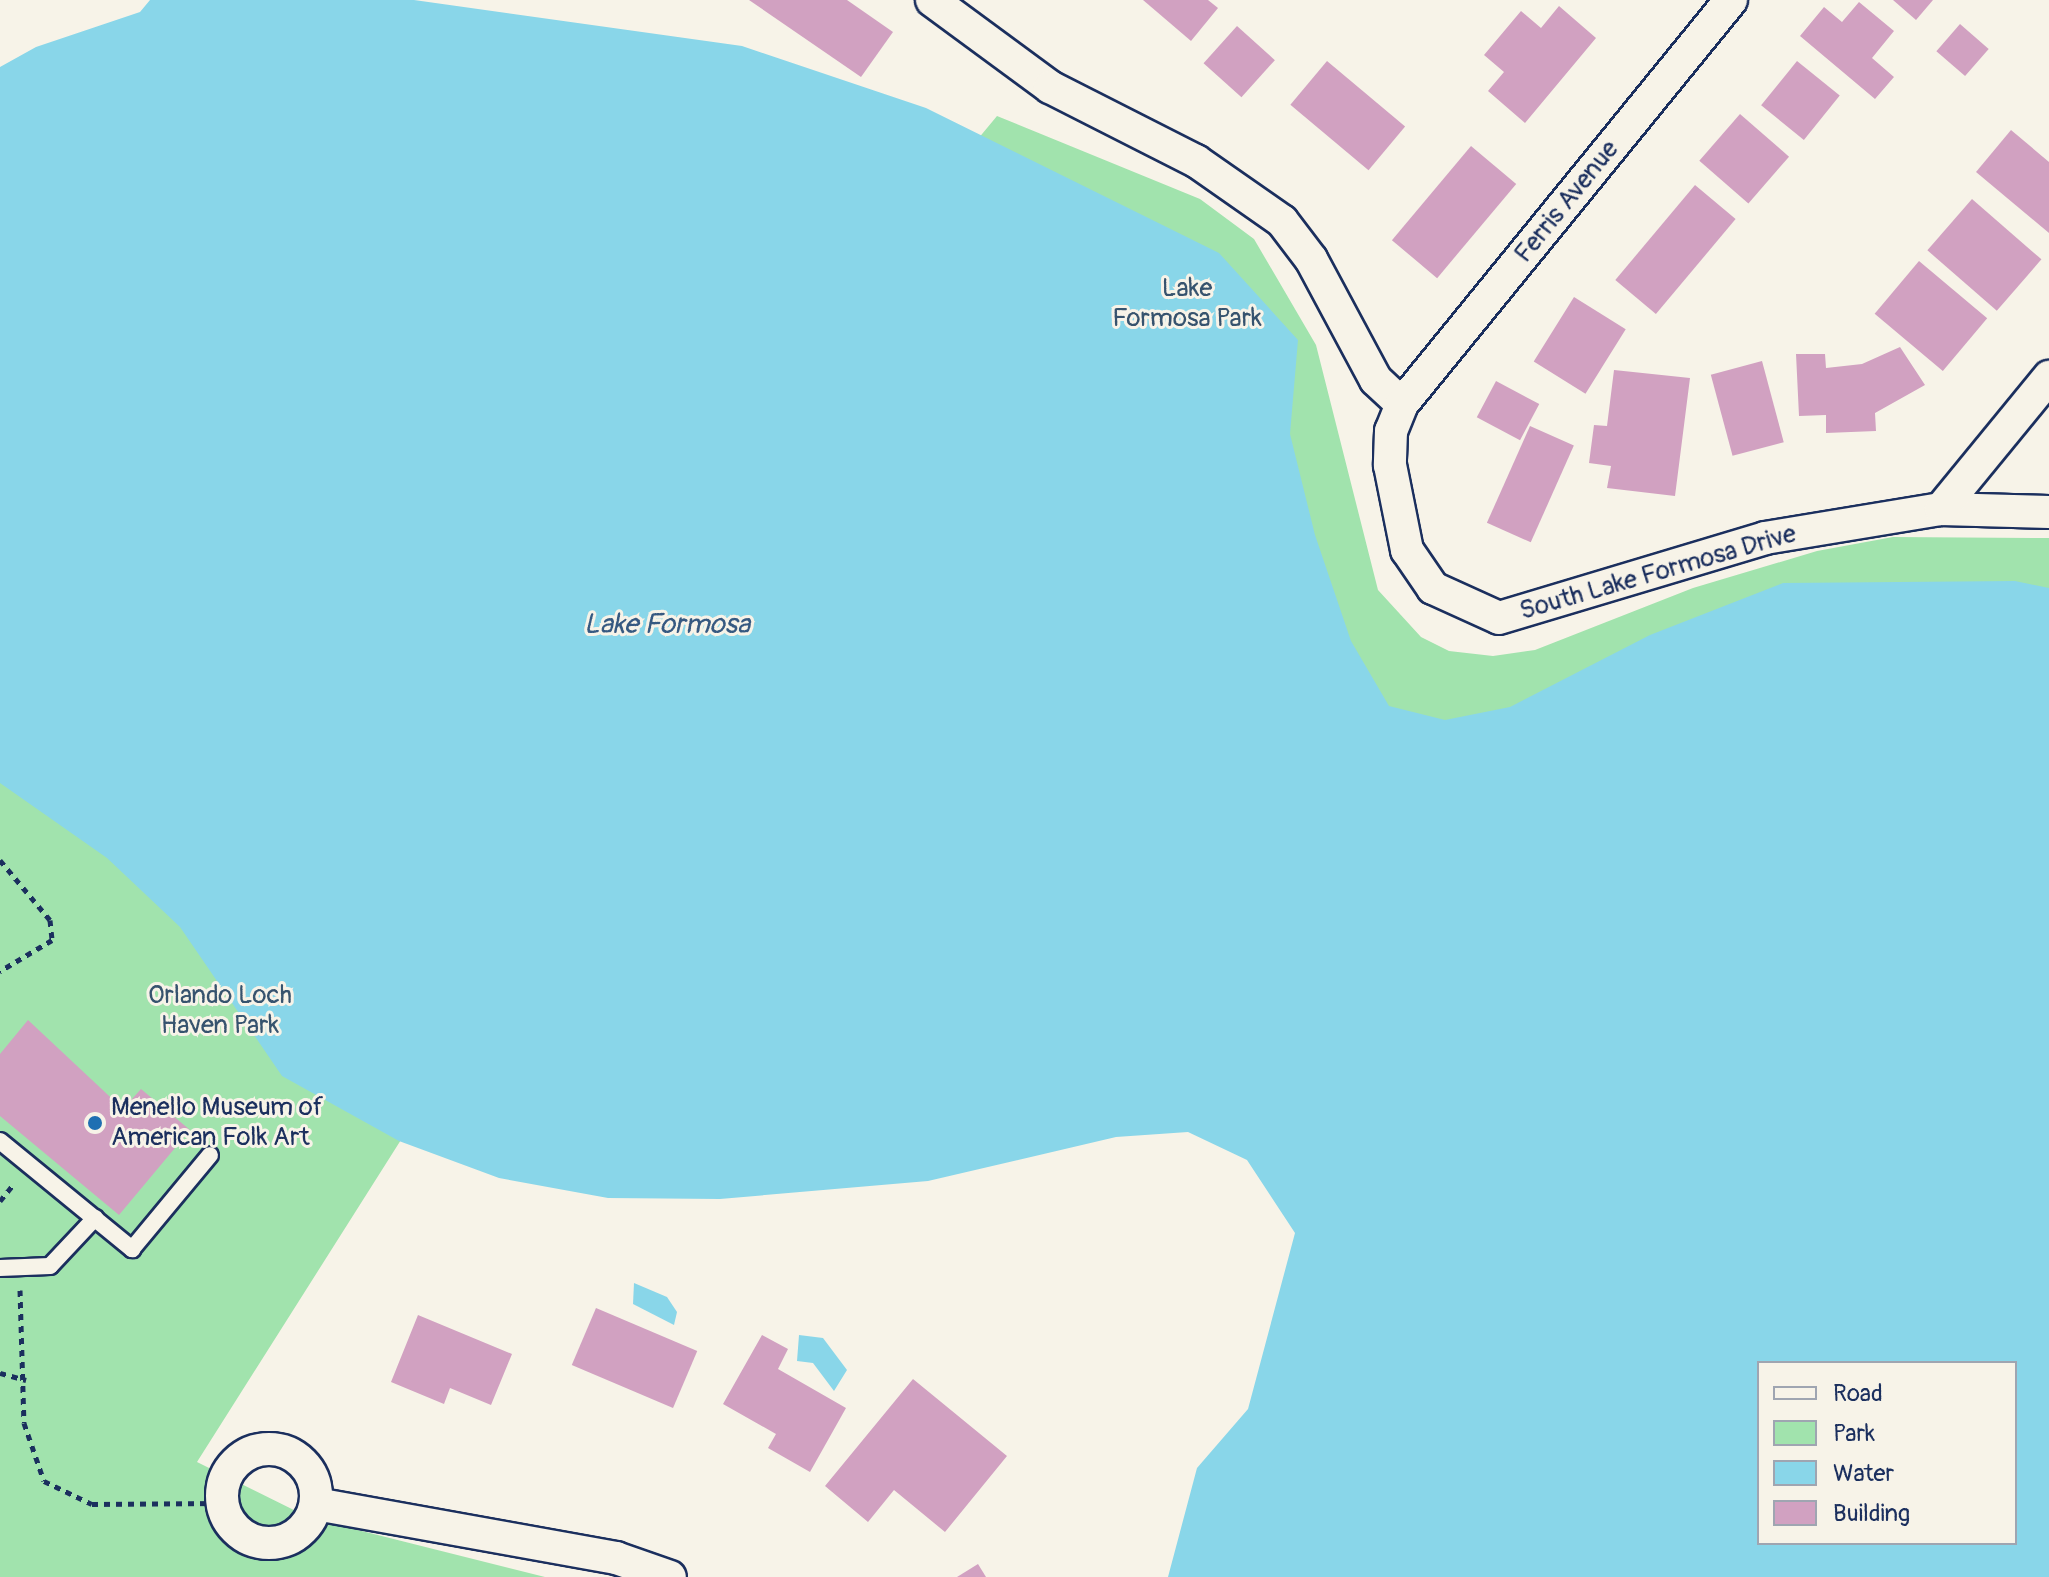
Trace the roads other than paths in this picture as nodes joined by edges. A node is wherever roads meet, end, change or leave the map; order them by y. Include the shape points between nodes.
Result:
1 (1731, 0) edge
2 (953, 7) edge
3 (2049, 377) edge
4 (1402, 404) junction
5 (1941, 509) junction
6 (2049, 512) edge
7 (0, 1141) edge
8 (210, 1155) dead end
9 (95, 1218) junction
10 (0, 1268) edge
11 (316, 1504) junction
12 (670, 1577) edge

1 - 4 street, Ferris Avenue
2 - 4 street via 1050,87 1196,161 1282,221 1311,259 1376,380
3 - 5 street
4 - 5 street, South Lake Formosa Drive via 1391,431 1390,465 1407,550 1433,588 1499,618 1765,538
5 - 6 street, South Lake Formosa Drive
7 - 9 lane
8 - 9 lane via 132,1249
9 - 10 lane via 50,1266 17,1273
11 - 11 street via 300,1533 269,1543 238,1532 222,1503 233,1464 270,1447 307,1465
11 - 12 street via 616,1558

